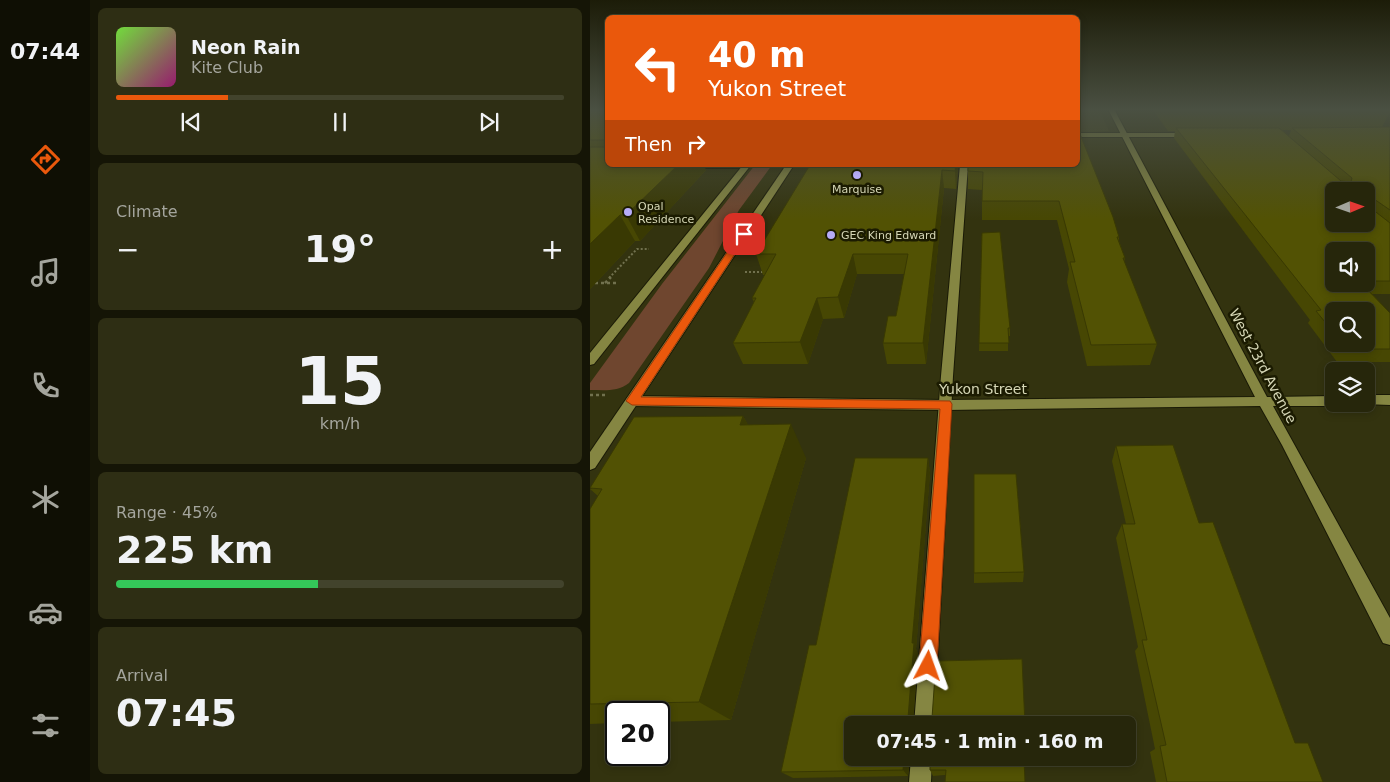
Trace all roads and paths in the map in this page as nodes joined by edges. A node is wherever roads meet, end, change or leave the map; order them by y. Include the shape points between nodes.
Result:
1 (1130, 145) edge
2 (745, 167) edge
3 (789, 167) edge
4 (964, 167) edge
5 (649, 249) dead end
6 (745, 272) dead end
7 (765, 272) edge
8 (595, 283) dead end
9 (605, 283) junction
10 (618, 283) dead end
11 (590, 361) edge
12 (1325, 400) edge
13 (1375, 400) edge
14 (1390, 400) edge
15 (632, 401) junction
16 (1263, 401) junction
17 (946, 404) junction
18 (590, 464) edge
19 (1390, 636) edge
20 (925, 716) edge
21 (921, 766) edge
22 (920, 782) edge

1 - 16 street, West 23rd Avenue
2 - 11 street
3 - 15 street
4 - 17 street
5 - 9 path via 637,249
6 - 7 path
8 - 9 path
9 - 10 path
12 - 16 street, Yukon Street
13 - 14 street
15 - 17 street, Yukon Street
15 - 18 street
16 - 17 street, Yukon Street
16 - 19 street, West 23rd Avenue
17 - 20 street
21 - 22 street

